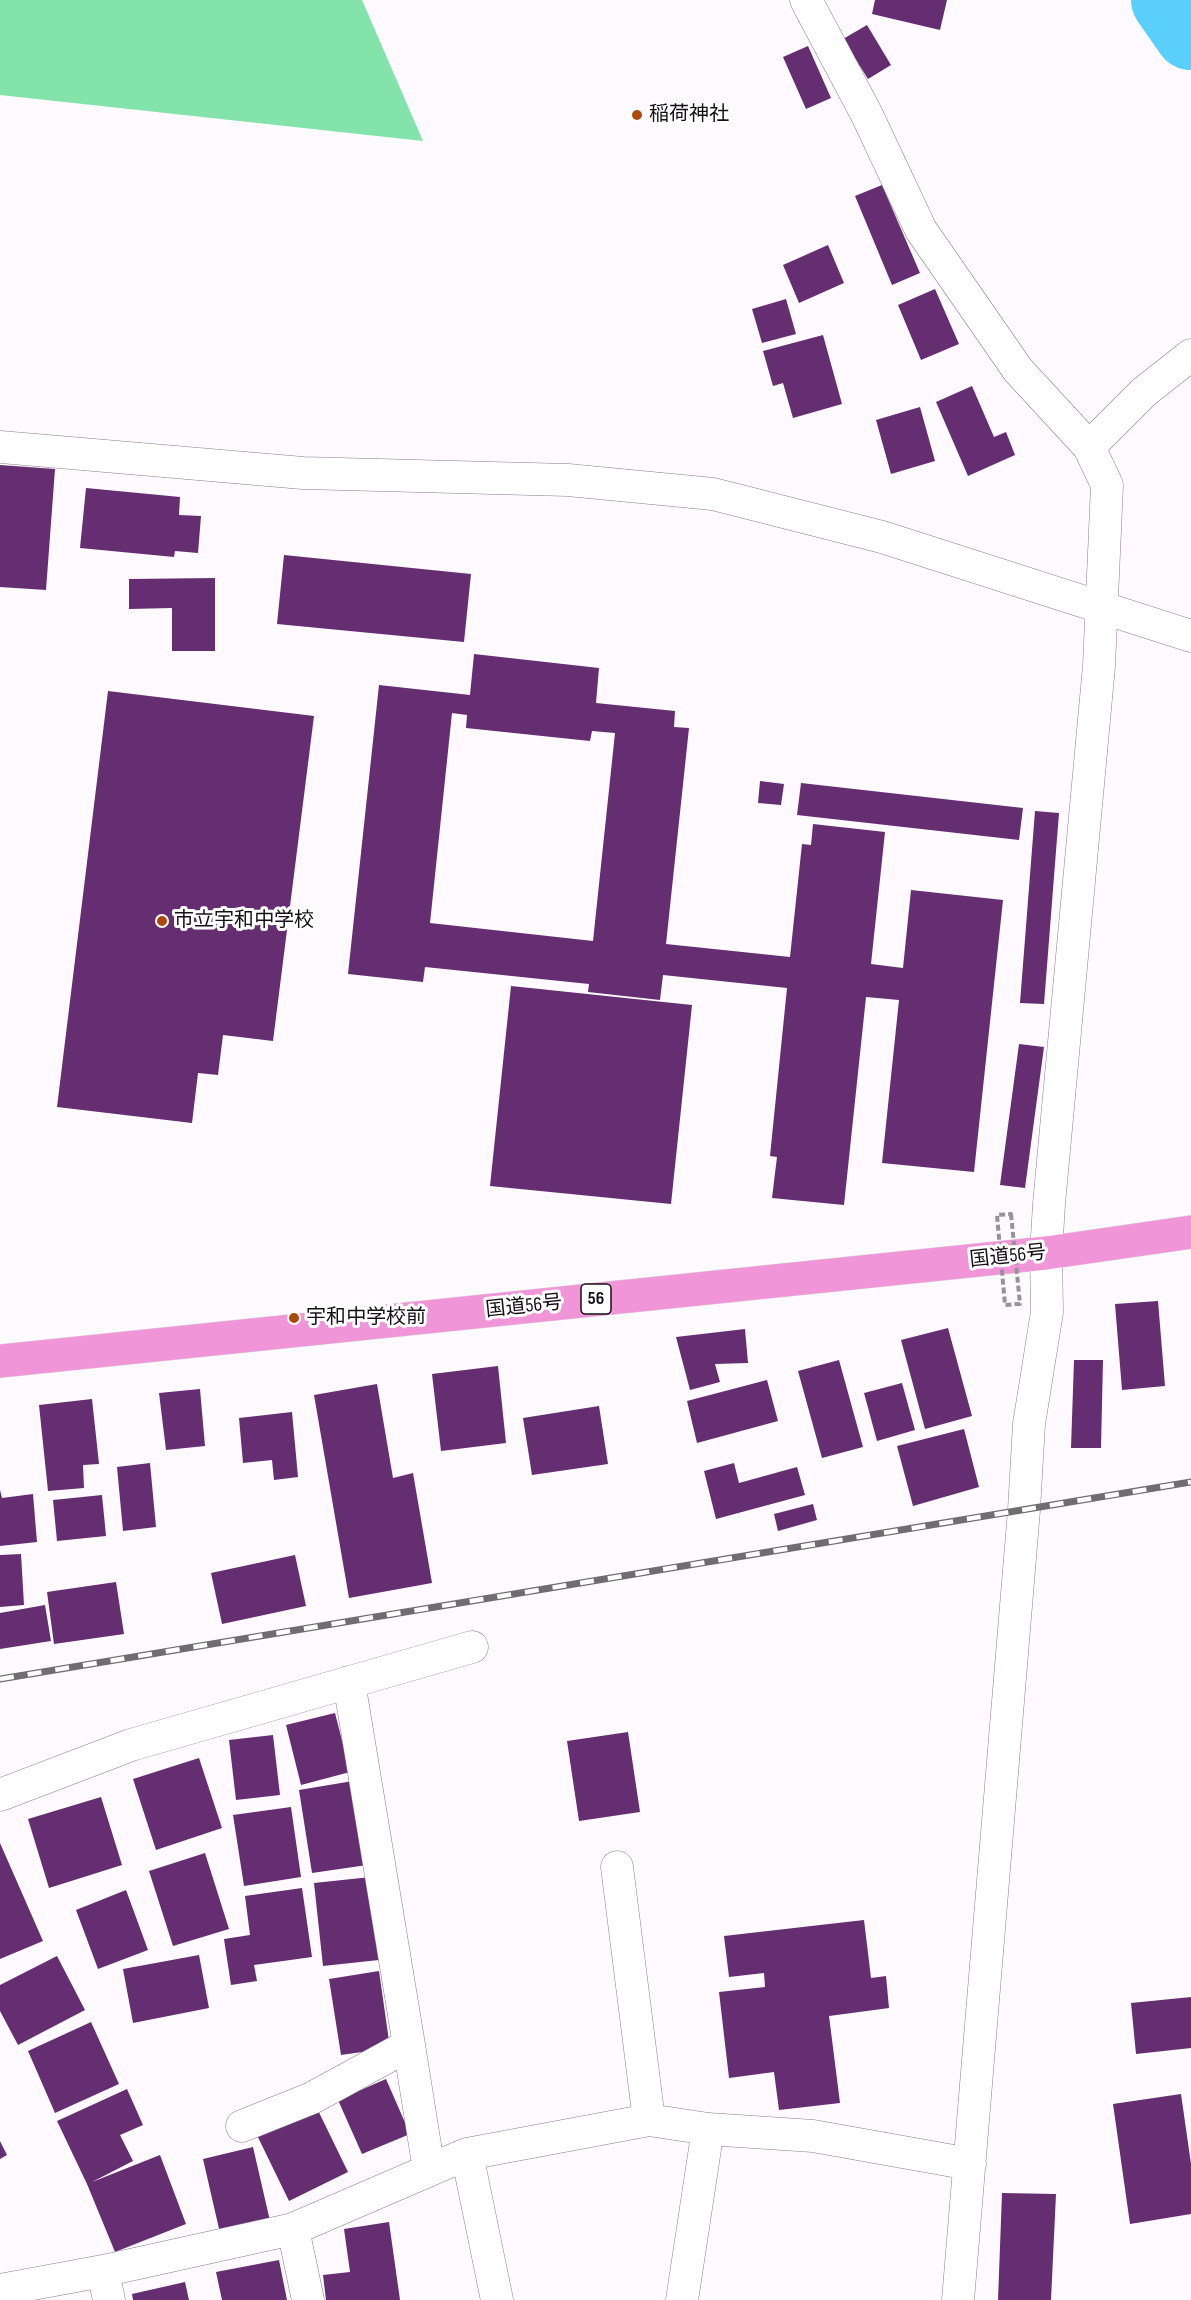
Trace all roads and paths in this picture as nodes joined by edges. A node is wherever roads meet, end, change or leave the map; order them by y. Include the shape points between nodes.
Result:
1 (806, 0) edge
2 (1191, 355) edge
3 (0, 447) edge
4 (1089, 447) junction
5 (1101, 607) junction
6 (1191, 636) edge
7 (1191, 1232) edge
8 (1046, 1253) junction
9 (1005, 1305) joint
10 (0, 1361) edge
11 (472, 1647) dead end
12 (349, 1682) junction
13 (0, 1795) edge
14 (617, 1867) dead end
15 (409, 2045) junction
16 (649, 2120) junction
17 (242, 2126) dead end
18 (708, 2128) junction
19 (467, 2154) junction
20 (970, 2164) junction
21 (429, 2170) junction
22 (293, 2229) junction
23 (106, 2285) edge
24 (0, 2290) edge
25 (308, 2300) edge
26 (497, 2300) edge
27 (682, 2300) edge
28 (958, 2300) edge

1 - 4 street via 867,115 921,230 1018,369
2 - 4 street via 1144,392
3 - 5 street via 303,472 568,480 713,494 882,537
4 - 5 street via 1107,485
5 - 6 street
5 - 8 street via 1099,666
7 - 8 highway, 国道56号 / 56
8 - 10 highway, 国道56号 / 56
8 - 20 street via 1047,1312 1029,1424
9 - 9 path, bridge via 997,1215 1011,1214 1020,1304
11 - 12 street
12 - 13 street via 131,1745
12 - 15 street
14 - 16 street
15 - 17 street via 312,2098
15 - 21 street
16 - 18 street
16 - 19 street
18 - 20 street via 813,2136
18 - 27 street
19 - 21 street
19 - 26 street
20 - 28 street
21 - 22 street
22 - 23 street
22 - 25 street
23 - 24 street

